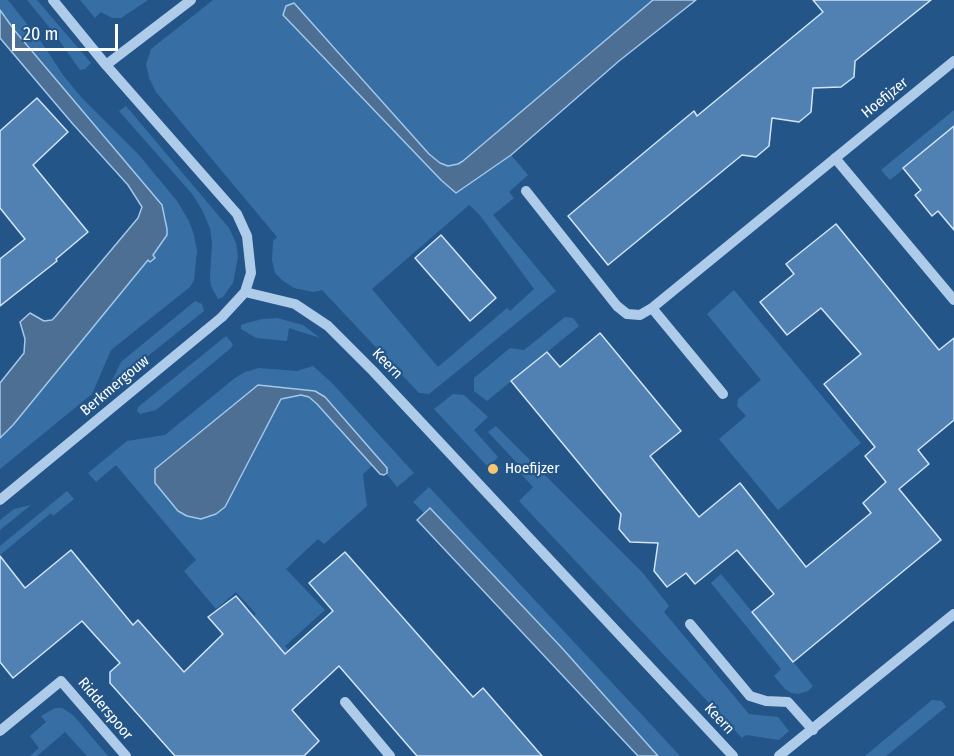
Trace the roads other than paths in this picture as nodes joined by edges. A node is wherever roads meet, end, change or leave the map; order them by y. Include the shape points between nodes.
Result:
1 (53, 0) edge
2 (191, 0) edge
3 (954, 61) edge
4 (106, 65) junction
5 (835, 159) junction
6 (526, 191) dead end
7 (245, 292) junction
8 (954, 300) edge
9 (652, 308) junction
10 (723, 394) dead end
11 (0, 500) edge
12 (954, 614) edge
13 (690, 624) dead end
14 (345, 702) dead end
15 (813, 730) junction
16 (0, 731) edge
17 (126, 756) edge
18 (390, 756) edge
19 (733, 756) edge
20 (779, 756) edge

1 - 4 street
2 - 4 street
3 - 5 street, Hoefijzer
4 - 7 street via 237,214 247,236 250,256 251,273
5 - 8 street
5 - 9 street, Hoefijzer
6 - 9 street via 617,306 627,314 640,315
7 - 11 street, Berkmergouw via 222,317
7 - 19 street, Keern via 295,304 328,326
9 - 10 street
12 - 15 street
13 - 15 street via 750,696 788,702
14 - 18 street
15 - 20 street
16 - 17 street, Ridderspoor via 61,681

